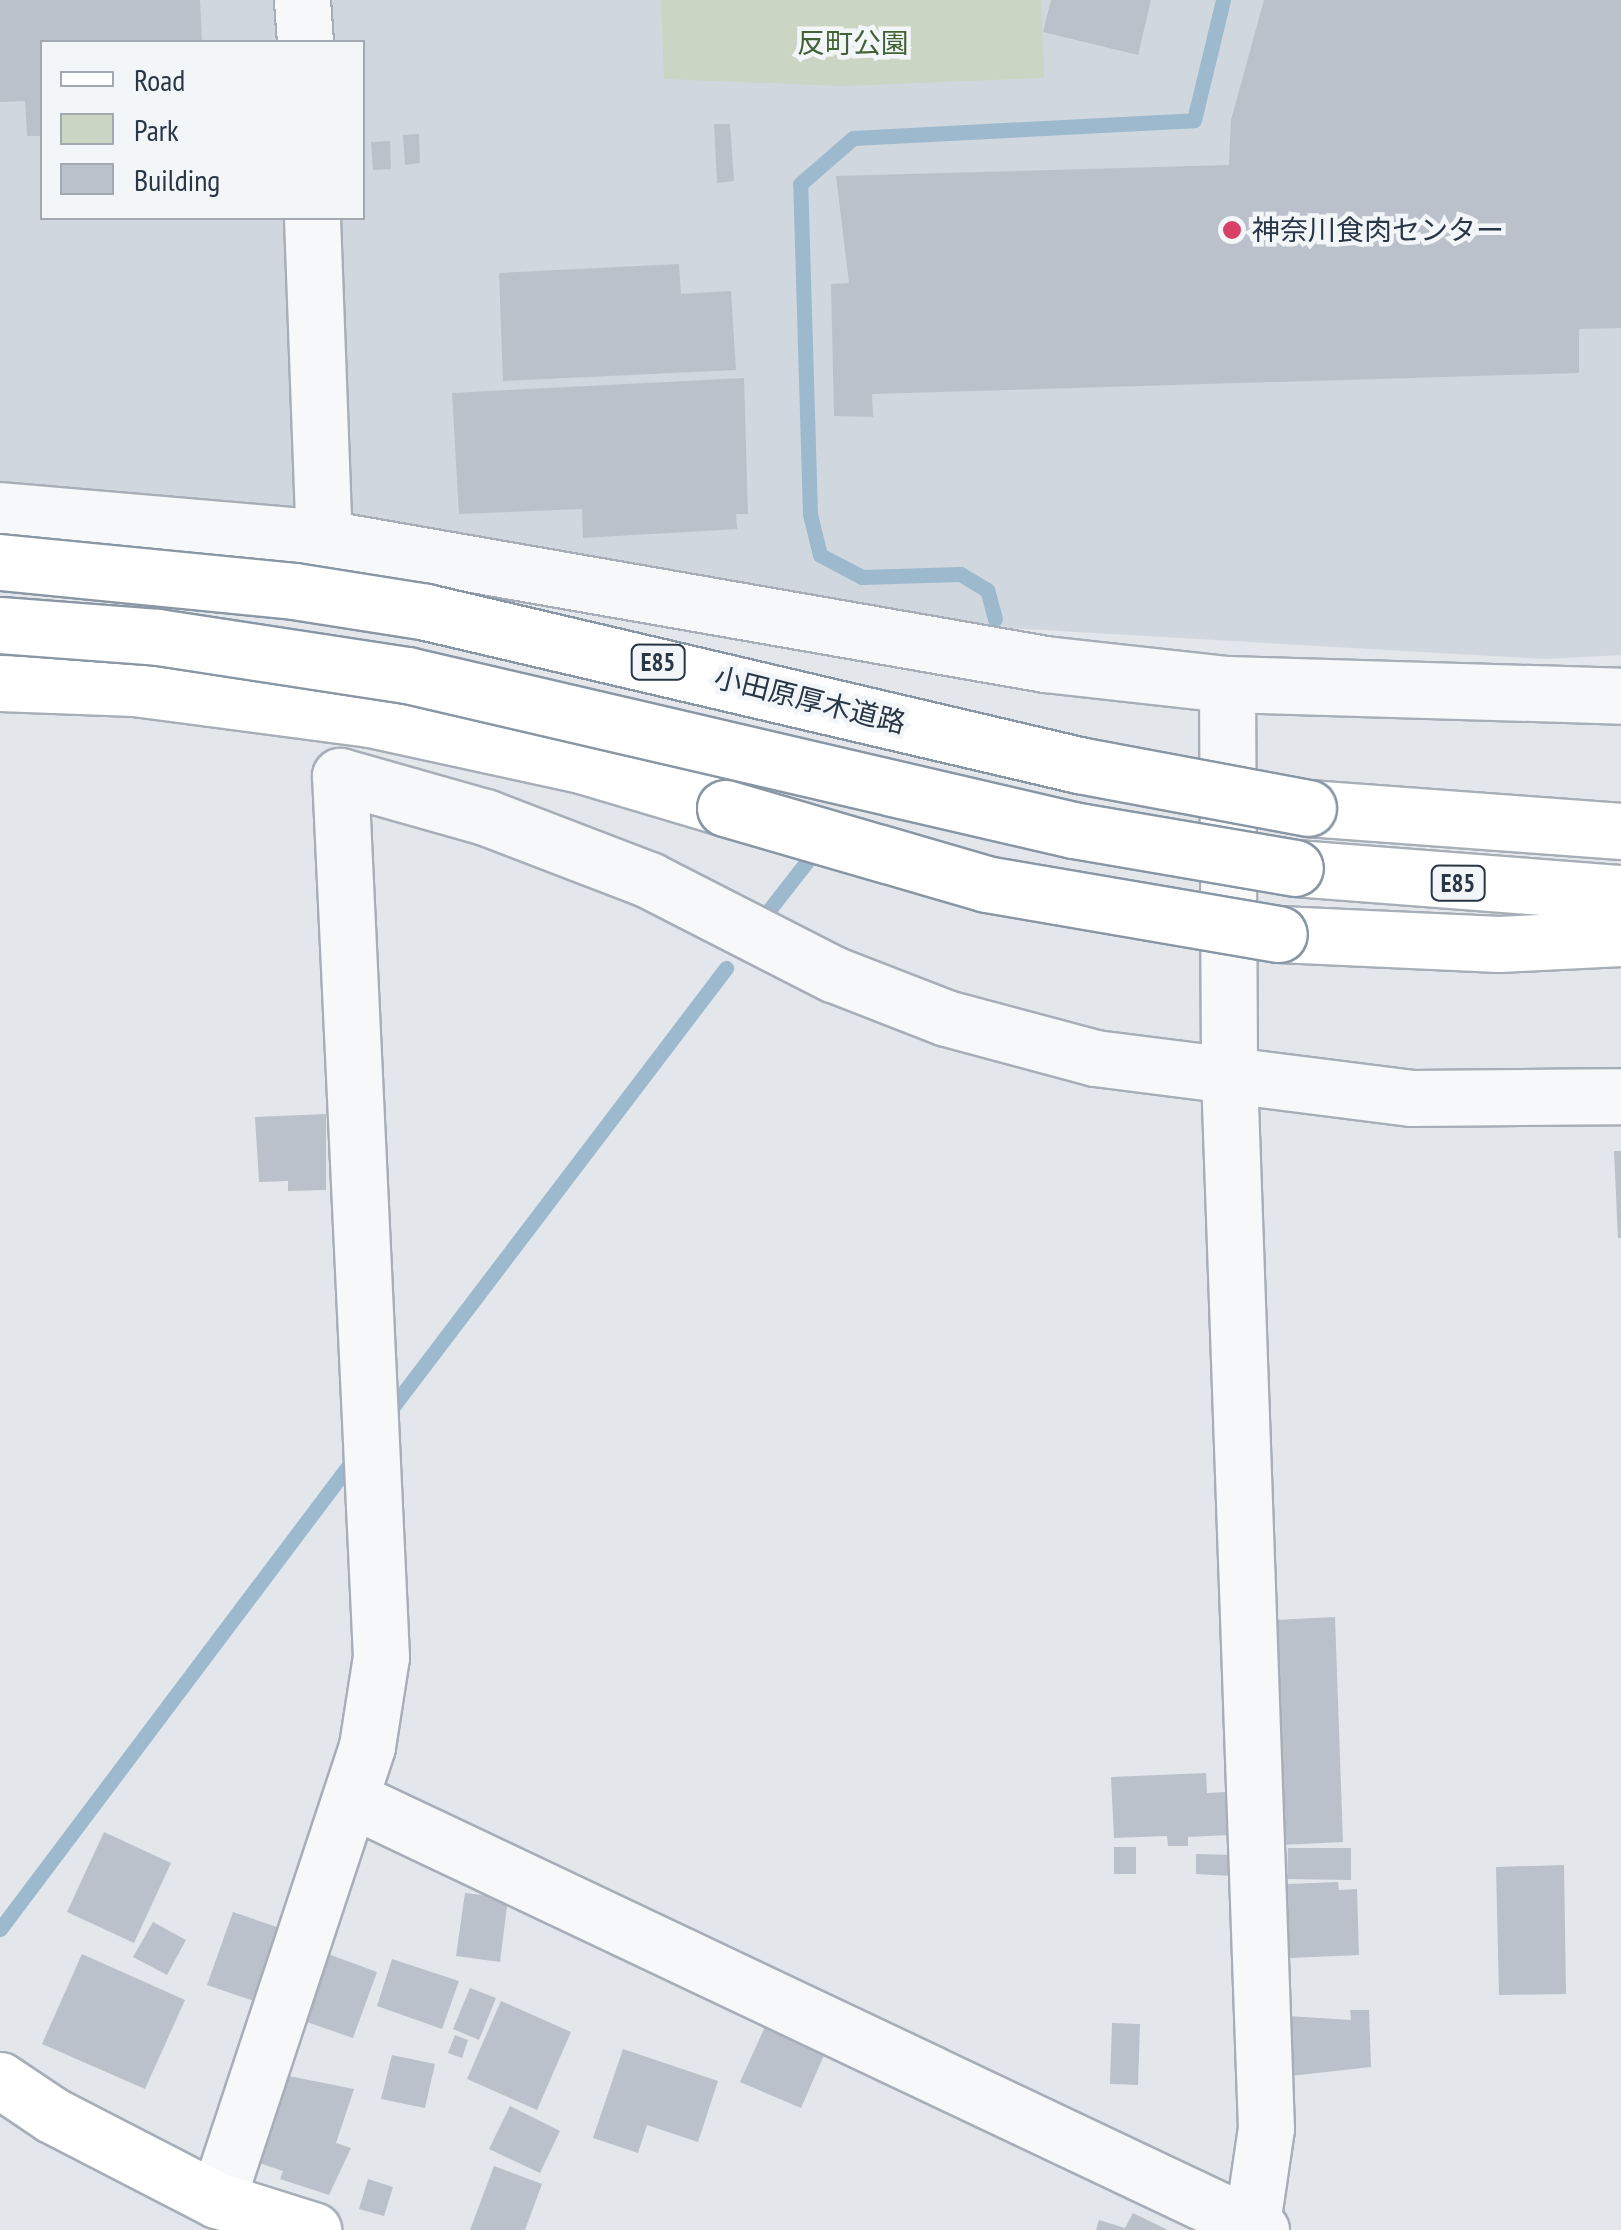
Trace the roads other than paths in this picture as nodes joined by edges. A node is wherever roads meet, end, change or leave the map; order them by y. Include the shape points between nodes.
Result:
1 (302, 0) edge
2 (304, 40) edge
3 (312, 220) edge
4 (0, 510) edge
5 (324, 538) junction
6 (0, 562) edge
7 (0, 624) edge
8 (0, 683) edge
9 (1227, 684) junction
10 (1621, 696) edge
11 (1621, 831) edge
12 (1621, 893) edge
13 (1621, 938) edge
14 (1229, 1075) junction
15 (1621, 1096) edge
16 (350, 1799) junction
17 (0, 2080) edge
18 (217, 2200) junction
19 (1255, 2228) edge
20 (313, 2230) edge

1 - 2 street
3 - 5 street
4 - 5 street
5 - 9 street via 1045,664
6 - 11 main road, 小田原厚木道路 / E85, bridge via 294,590 426,612 1080,766 1308,808
7 - 12 main road, E85, bridge via 158,636 407,675 1072,830 1295,868
8 - 13 main road, bridge via 134,688 370,718 581,766 986,884 1280,934 1498,944
9 - 10 street
9 - 14 street
14 - 15 street via 1412,1098
14 - 16 street via 1095,1058 946,1018 833,974 649,880 485,817 340,776 382,1658 377,1704
14 - 19 street via 1266,2128
16 - 18 street
16 - 19 street
17 - 18 main road via 52,2115
18 - 20 main road

